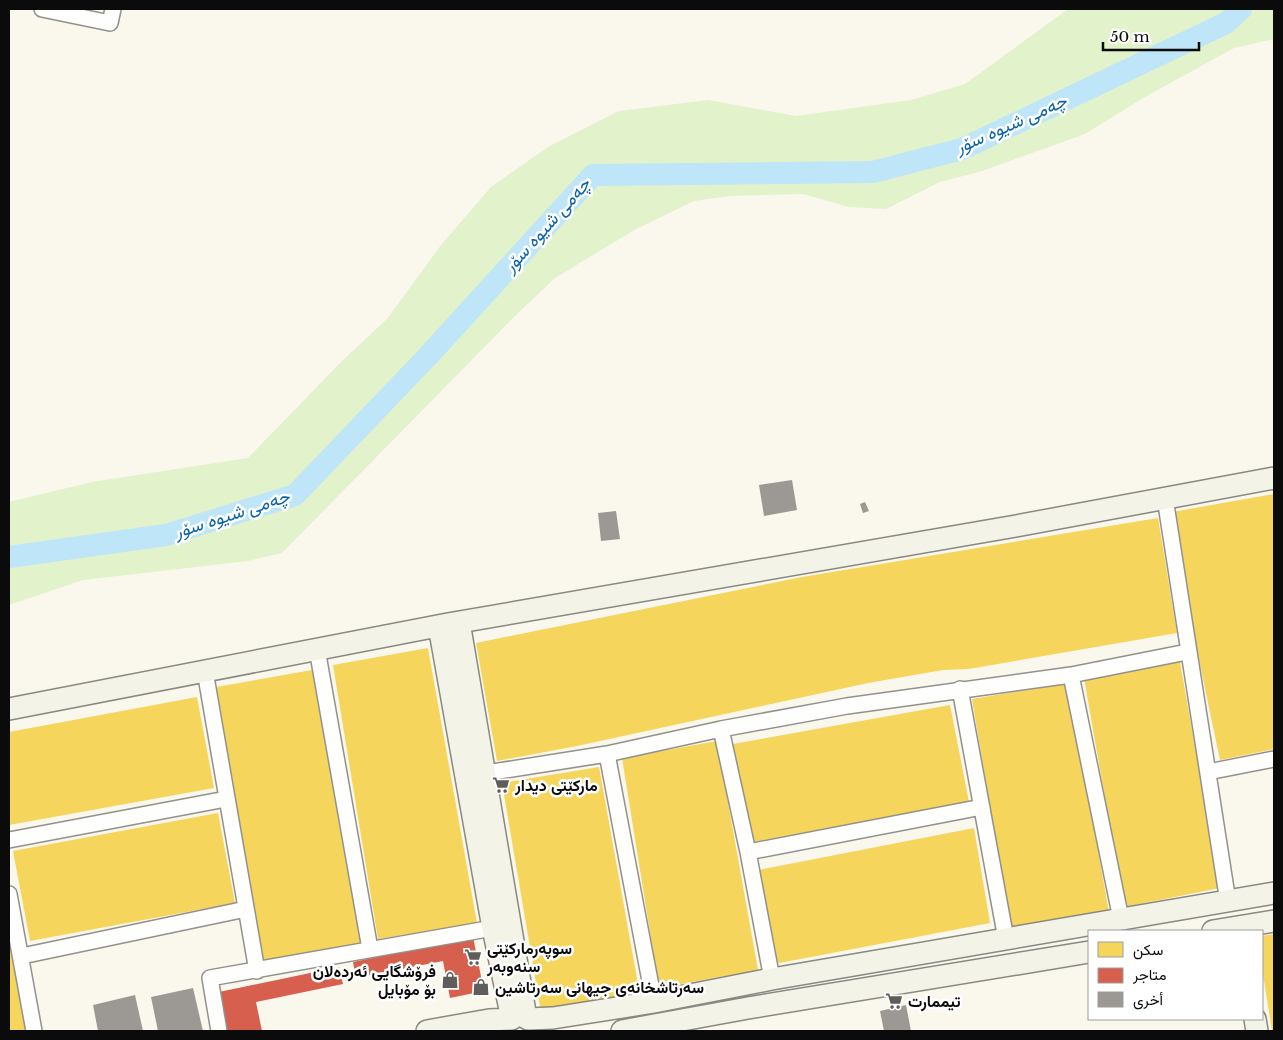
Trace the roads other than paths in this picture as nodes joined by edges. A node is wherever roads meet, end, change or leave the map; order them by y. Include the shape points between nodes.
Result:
1 (42, 9) edge
2 (113, 9) edge
3 (1274, 478) edge
4 (1165, 498) junction
5 (449, 624) junction
6 (317, 649) junction
7 (1187, 652) junction
8 (205, 671) junction
9 (1071, 675) junction
10 (960, 689) junction
11 (9, 708) edge
12 (721, 729) junction
13 (607, 754) junction
14 (1274, 759) edge
15 (1208, 772) junction
16 (486, 773) junction
17 (226, 800) junction
18 (982, 807) junction
19 (9, 840) edge
20 (748, 852) junction
21 (1274, 893) edge
22 (9, 894) edge
23 (1228, 902) junction
24 (246, 909) junction
25 (1121, 919) junction
26 (1274, 921) edge
27 (493, 928) junction
28 (1237, 929) edge
29 (1006, 938) junction
30 (370, 949) junction
31 (1088, 952) edge
32 (22, 956) junction
33 (257, 971) junction
34 (772, 979) junction
35 (654, 1002) junction
36 (521, 1024) edge
37 (34, 1031) edge
38 (219, 1031) edge
39 (427, 1031) edge
40 (622, 1031) edge

1 - 2 street via 110,23
3 - 4 street
4 - 5 street
4 - 7 street
5 - 6 street
5 - 16 street
5 - 27 street
6 - 8 street
6 - 30 street
7 - 9 street
7 - 15 street
8 - 11 street
8 - 17 street
9 - 10 street
9 - 25 street
10 - 12 street
10 - 18 street
12 - 13 street
12 - 20 street
13 - 16 street
13 - 35 street
14 - 15 street
15 - 23 street
16 - 36 street
17 - 19 street
17 - 24 street
18 - 20 street
18 - 29 street
20 - 34 street
21 - 23 street
22 - 32 street
23 - 25 street
24 - 32 street
24 - 33 street
25 - 29 street
26 - 28 street
27 - 30 street
27 - 36 street
29 - 34 street
30 - 33 street
31 - 40 street
32 - 37 street
33 - 38 street via 210,978
34 - 35 street
35 - 36 street
36 - 39 street via 489,1020

